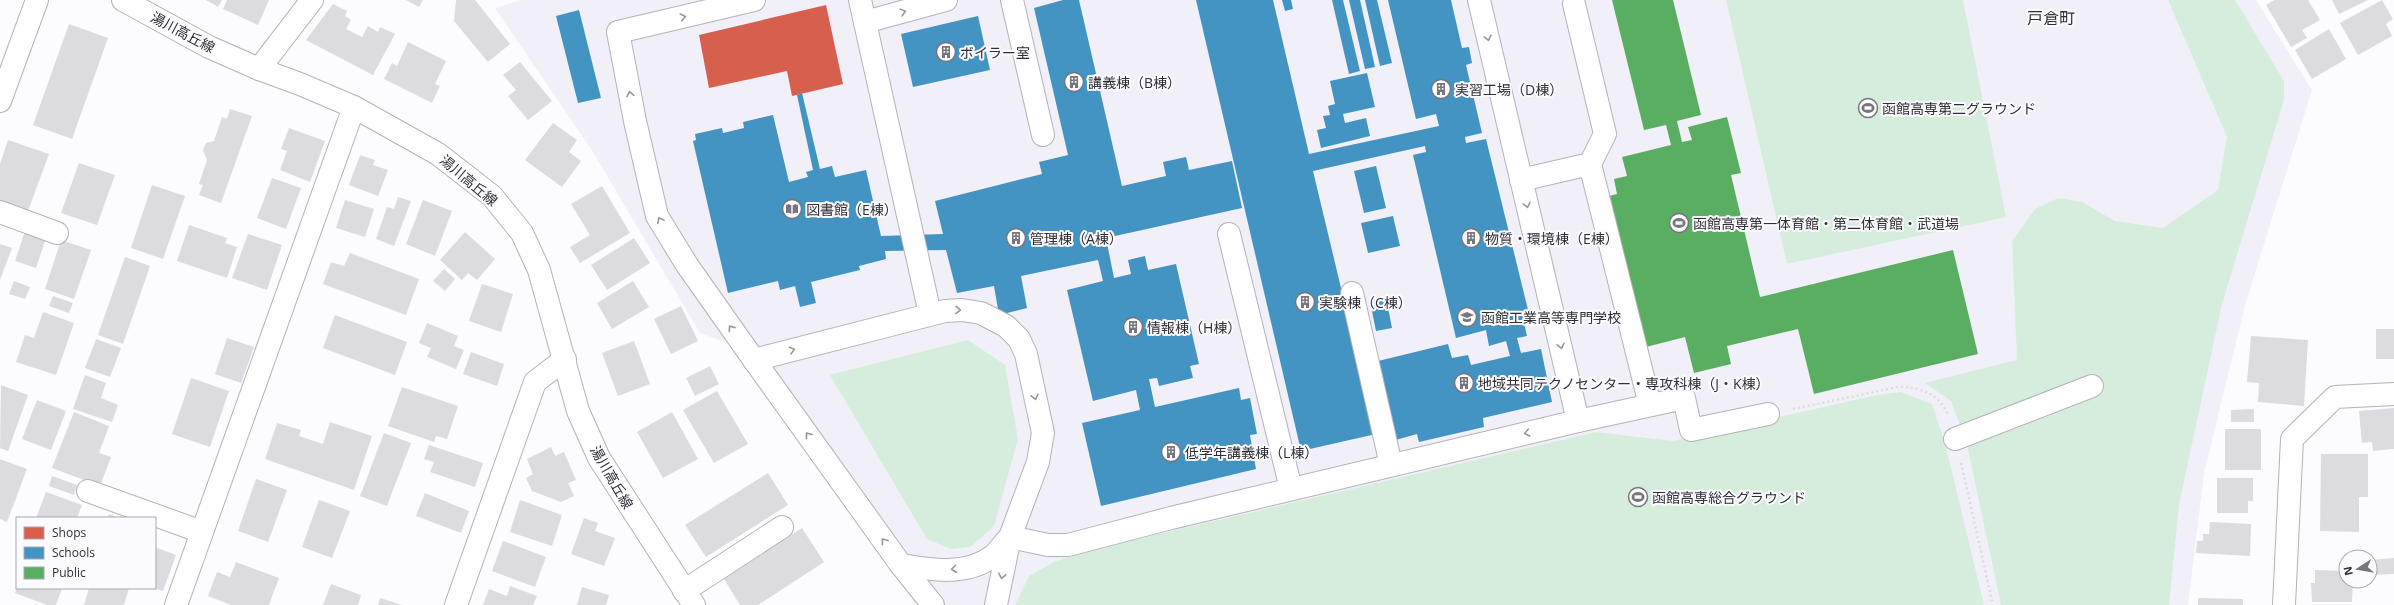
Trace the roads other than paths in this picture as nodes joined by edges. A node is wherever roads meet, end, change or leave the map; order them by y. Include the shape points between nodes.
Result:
1 (36, 0) edge
2 (123, 0) edge
3 (312, 0) edge
4 (754, 0) edge
5 (860, 0) edge
6 (946, 0) edge
7 (1012, 0) edge
8 (1479, 0) edge
9 (1574, 4) dead end
10 (865, 22) junction
11 (259, 69) junction
12 (0, 101) edge
13 (354, 107) junction
14 (1043, 135) dead end
15 (1590, 164) junction
16 (1522, 180) junction
17 (0, 212) edge
18 (57, 233) dead end
19 (1229, 234) dead end
20 (1352, 293) dead end
21 (930, 314) junction
22 (565, 359) junction
23 (754, 360) junction
24 (2092, 386) dead end
25 (2394, 394) edge
26 (1650, 405) junction
27 (1768, 414) road end
28 (1578, 421) junction
29 (1955, 439) road end
30 (1391, 465) junction
31 (1290, 489) junction
32 (88, 491) dead end
33 (782, 527) dead end
34 (202, 532) junction
35 (1010, 538) junction
36 (901, 565) junction
37 (689, 598) edge
38 (176, 605) edge
39 (456, 605) edge
40 (934, 605) edge
41 (996, 605) edge
42 (2284, 605) edge

1 - 12 street
2 - 11 street, 湯川高丘線 via 209,47
3 - 11 street
23 -> 4 street via 687,265 657,216 618,32
5 - 10 street
10 -> 6 street
7 - 14 street
8 -> 16 street
9 - 15 street via 1605,134
10 - 21 street
11 - 13 street, 湯川高丘線
13 - 22 street, 湯川高丘線 via 438,154 492,196 522,233 539,270
13 - 34 street
15 - 16 street
15 - 26 street
16 -> 28 street
17 - 18 street
19 - 31 street
20 - 30 street
23 -> 21 street
21 -> 35 street via 962,310 981,313 1006,326 1019,338 1026,354 1044,433 1038,462
22 - 37 street, 湯川高丘線 via 578,411 599,458
22 - 39 street via 535,382
36 -> 23 street
24 - 29 street
25 - 42 street via 2335,397 2292,439
26 - 27 street via 1684,398 1692,430
26 - 28 street
28 -> 30 street
30 - 31 street
31 - 35 street via 1068,545 1048,546
32 - 34 street
33 - 37 street
34 - 38 street
35 -> 36 street via 993,556 966,567 934,570
35 -> 41 street
36 - 40 street

